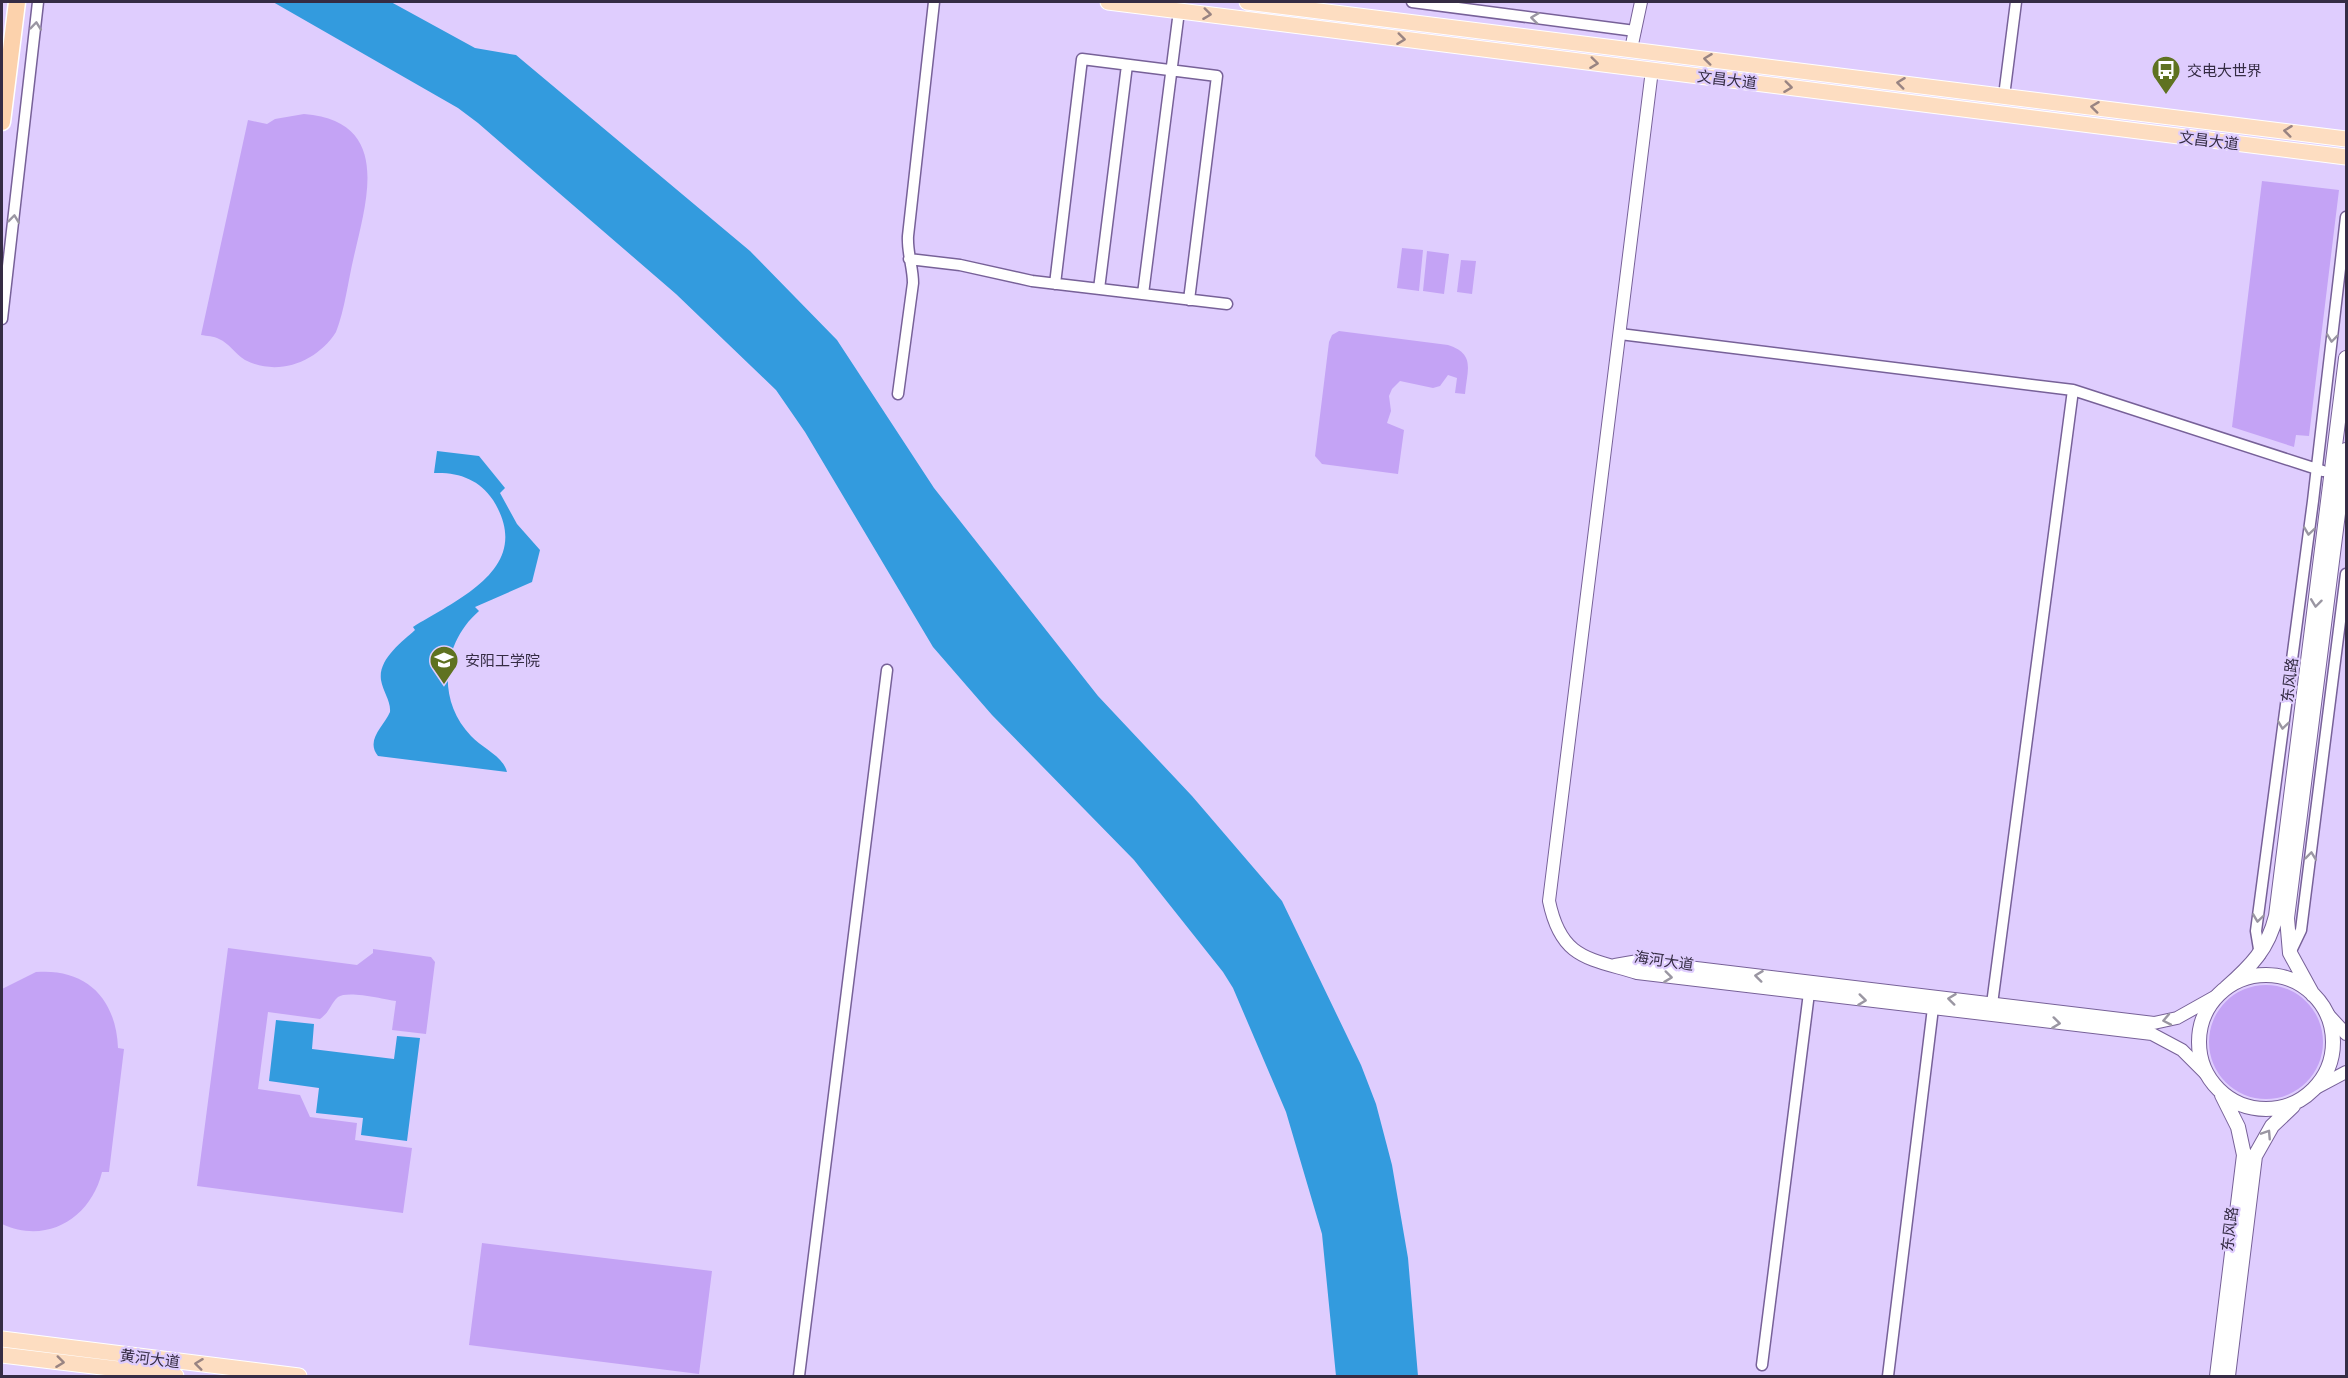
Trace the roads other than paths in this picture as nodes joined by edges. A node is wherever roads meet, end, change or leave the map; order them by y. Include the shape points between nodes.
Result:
1 (17, 2) edge
2 (38, 2) edge
3 (934, 2) edge
4 (1107, 2) edge
5 (1247, 2) edge
6 (1412, 2) edge
7 (1641, 2) edge
8 (2016, 2) edge
9 (1179, 11) junction
10 (1635, 30) junction
11 (1631, 49) junction
12 (1126, 65) junction
13 (1171, 70) junction
14 (1652, 70) junction
15 (2004, 96) junction
16 (2, 122) edge
17 (2346, 139) edge
18 (2346, 157) edge
19 (2346, 217) edge
20 (909, 259) junction
21 (1055, 284) junction
22 (1099, 289) junction
23 (1143, 294) junction
24 (1189, 300) junction
25 (1227, 304) dead end
26 (2, 319) edge
27 (1620, 334) junction
28 (2346, 358) edge
29 (2073, 390) junction
30 (898, 394) dead end
31 (2346, 450) edge
32 (2317, 469) junction
33 (2332, 474) junction
34 (2346, 574) edge
35 (887, 669) dead end
36 (2290, 953) junction
37 (2260, 956) junction
38 (1611, 965) junction
39 (2222, 991) junction
40 (1809, 993) junction
41 (2313, 995) junction
42 (1992, 1004) junction
43 (1933, 1008) junction
44 (2325, 1011) junction
45 (2346, 1034) edge
46 (2346, 1072) edge
47 (2206, 1074) junction
48 (2314, 1089) junction
49 (2219, 1091) junction
50 (2298, 1101) junction
51 (2, 1339) edge
52 (2, 1354) edge
53 (1762, 1365) dead end
54 (293, 1376) edge
55 (176, 1377) edge
56 (799, 1377) edge
57 (1888, 1377) edge
58 (2217, 1377) edge
59 (2228, 1377) edge

1 - 16 highway
26 -> 2 street
3 - 20 street via 908,236
4 - 9 main road, 文昌大道
5 - 11 main road, 文昌大道
10 -> 6 street
7 - 10 street
8 - 15 street
9 - 13 street
9 -> 14 main road, 文昌大道
10 - 11 street
15 -> 11 main road, 文昌大道
12 - 13 street
12 - 21 street via 1083,59
12 - 22 street
13 - 23 street
13 - 24 street via 1217,76
14 -> 18 main road, 文昌大道
14 - 27 street
17 -> 15 main road, 文昌大道
19 -> 32 street
20 - 21 street
20 - 30 street via 913,283
21 - 22 street
22 - 23 street
23 - 24 street
24 - 25 street
27 - 29 street
27 - 38 street via 1549,901 1552,918 1567,944 1591,961
28 - 33 main road, 东风路
29 - 32 street
29 - 42 street
31 - 36 main road, 东风路 via 2287,918
32 - 33 street
32 -> 37 street via 2256,931
33 -> 37 main road, 东风路 via 2276,916
36 -> 34 street via 2301,930
35 - 56 street
36 - 41 main road, 东风路
37 - 39 main road, 东风路
38 -> 40 street, 海河大道 via 1637,973
42 -> 38 street, 海河大道 via 1638,961
39 - 41 main road via 2255,976 2276,976 2296,982
39 -> 42 street, 海河大道 via 2177,1018 2154,1023
39 - 47 main road via 2206,1011 2199,1032 2199,1053
40 -> 43 street, 海河大道
40 - 53 street
41 - 44 main road
43 -> 47 street, 海河大道 via 2152,1034 2182,1050
43 - 57 street
44 - 45 street
44 - 48 main road via 2332,1031 2332,1052 2326,1072
46 - 48 street
47 - 49 main road
48 - 50 main road
49 - 50 main road via 2237,1103 2257,1109 2278,1108
49 - 58 main road, 东风路 via 2238,1126 2244,1155
59 -> 50 main road, 东风路 via 2255,1156 2272,1126
54 -> 51 main road, 黄河大道
52 -> 55 main road, 黄河大道

